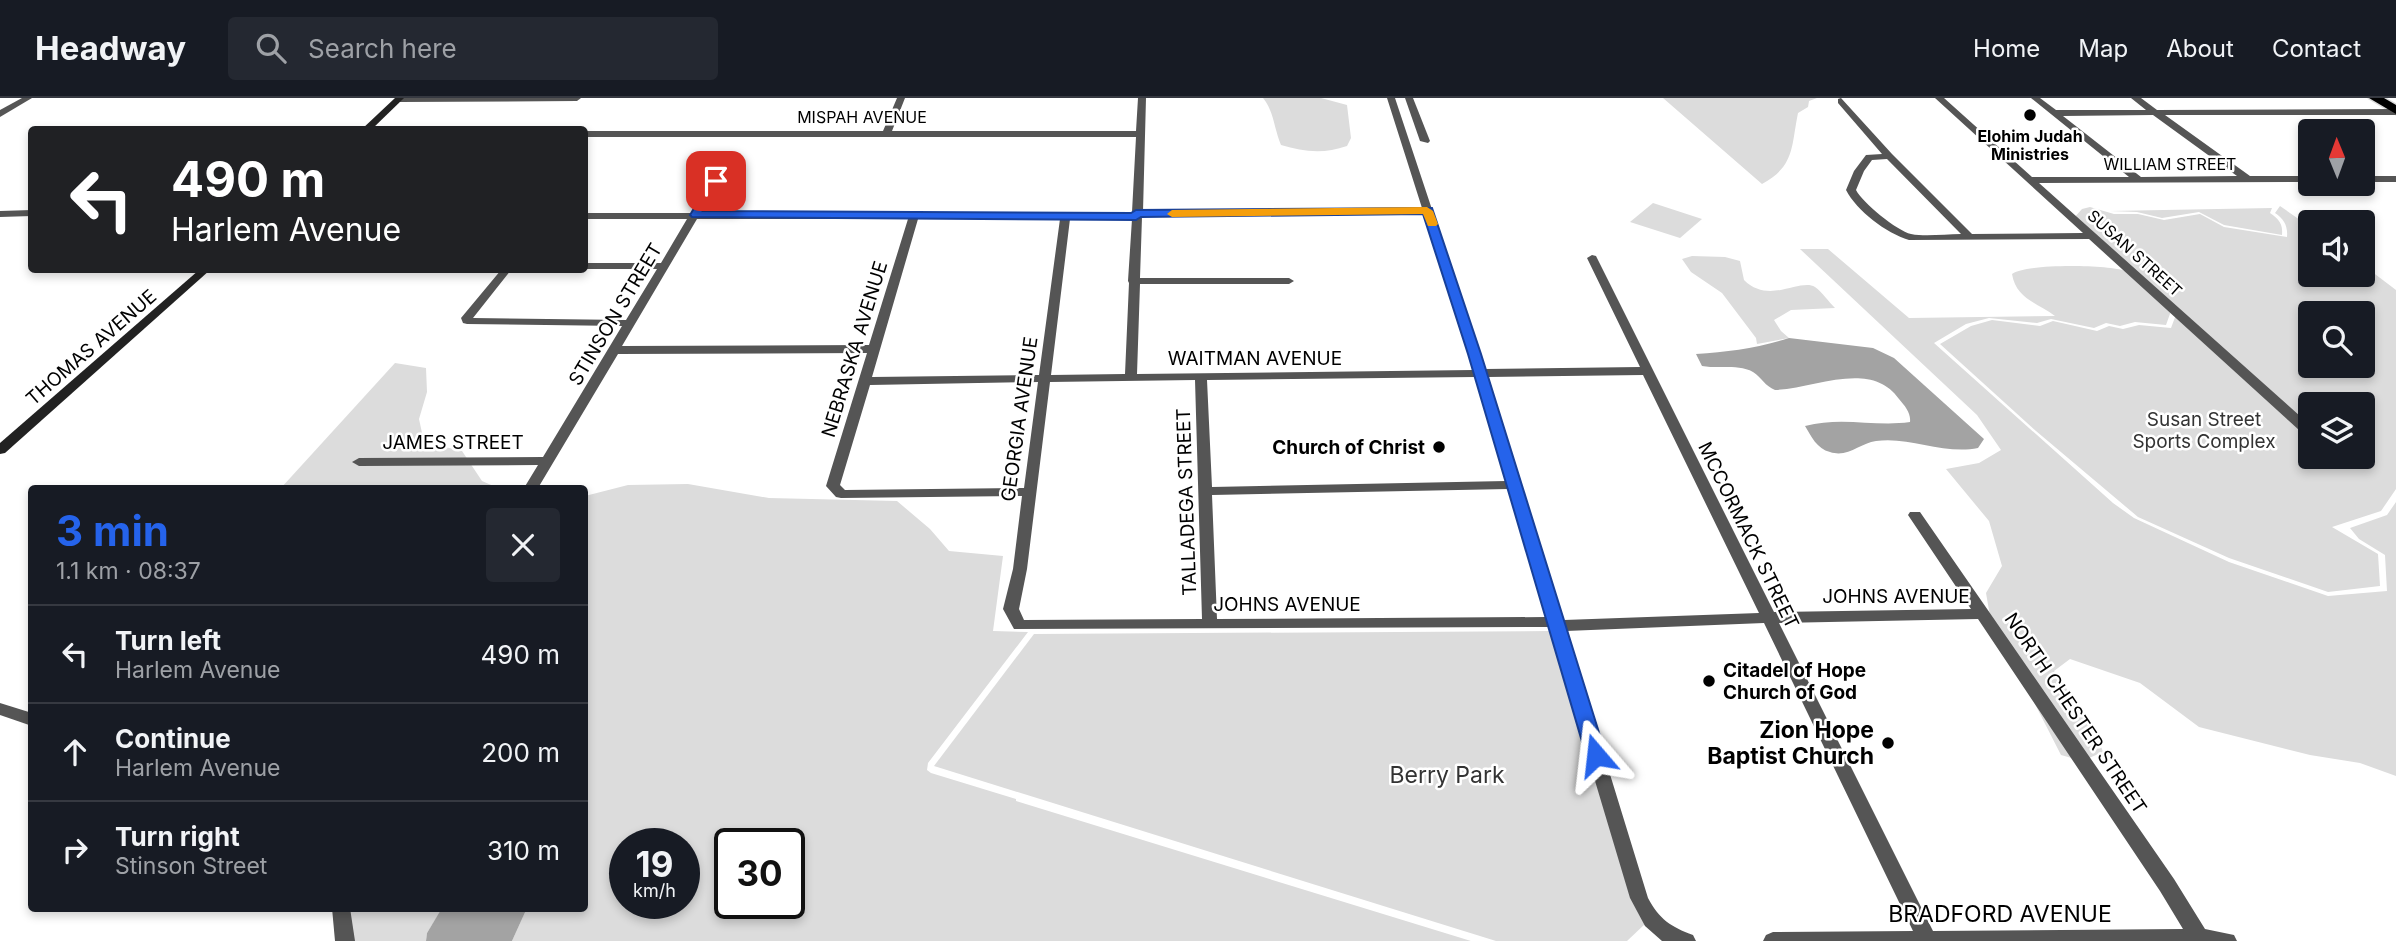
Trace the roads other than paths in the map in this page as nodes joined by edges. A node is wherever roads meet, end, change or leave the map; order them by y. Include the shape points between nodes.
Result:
1 (28, 98) edge
2 (400, 98) edge
3 (577, 98) edge
4 (901, 98) edge
5 (1142, 98) edge
6 (1391, 98) edge
7 (1409, 98) edge
8 (1939, 98) edge
9 (2035, 98) edge
10 (2135, 98) edge
11 (2375, 98) edge
12 (1842, 101) dead end
13 (2396, 111) edge
14 (2054, 113) junction
15 (2155, 113) junction
16 (0, 114) edge
17 (369, 126) edge
18 (887, 132) junction
19 (588, 134) edge
20 (1139, 134) junction
21 (1425, 141) dead end
22 (1889, 156) junction
23 (729, 158) dead end
24 (2138, 179) junction
25 (2247, 179) junction
26 (2298, 179) edge
27 (2375, 179) edge
28 (2396, 179) edge
29 (2030, 180) junction
30 (1427, 211) junction
31 (28, 213) edge
32 (0, 214) edge
33 (696, 215) junction
34 (1136, 215) junction
35 (588, 216) edge
36 (914, 216) junction
37 (1065, 216) junction
38 (2092, 236) junction
39 (1970, 238) junction
40 (1592, 258) dead end
41 (588, 266) edge
42 (664, 266) junction
43 (202, 273) edge
44 (504, 273) edge
45 (1133, 281) junction
46 (1289, 281) dead end
47 (630, 323) junction
48 (873, 349) junction
49 (613, 351) junction
50 (1647, 371) junction
51 (1481, 375) junction
52 (1201, 378) junction
53 (1131, 379) junction
54 (1044, 380) junction
55 (863, 381) junction
56 (2298, 423) edge
57 (0, 450) edge
58 (359, 461) dead end
59 (547, 461) junction
60 (533, 485) edge
61 (1513, 485) junction
62 (1204, 491) junction
63 (1028, 492) junction
64 (1915, 515) dead end
65 (1984, 614) junction
66 (1768, 618) junction
67 (1210, 624) junction
68 (1557, 624) junction
69 (1019, 625) joint
70 (0, 709) edge
71 (28, 719) edge
72 (341, 912) edge
73 (2199, 937) junction
74 (1928, 940) edge
75 (345, 941) edge
76 (1686, 941) edge
77 (1773, 941) edge
78 (2227, 941) edge

1 - 16 street
2 - 3 street
2 - 17 street
4 - 18 street
5 - 20 street
6 - 30 street
7 - 21 street
8 - 29 street, SUSAN STREET
9 - 14 street
10 - 15 street
11 - 13 highway
12 - 22 street
13 - 15 street
14 - 15 street
14 - 24 street
15 - 25 street
18 - 19 street, MISPAH AVENUE
18 - 20 street, MISPAH AVENUE
20 - 34 street
22 - 39 street
22 - 39 street via 1869,157 1851,190 1856,200 1905,236
23 - 33 street, STINSON STREET
24 - 25 street, WILLIAM STREET
24 - 29 street, WILLIAM STREET
25 - 26 street, WILLIAM STREET
27 - 28 street
29 - 38 street, SUSAN STREET
30 - 34 street
30 - 51 street
31 - 32 street
33 - 35 street
33 - 36 street
33 - 42 street, STINSON STREET
34 - 37 street
34 - 45 street
36 - 37 street
36 - 48 street, NEBRASKA AVENUE
37 - 54 street, GEORGIA AVENUE
38 - 39 street
38 - 56 street, SUSAN STREET
40 - 50 street, MCCORMACK STREET
41 - 42 street
42 - 47 street, STINSON STREET
43 - 57 street, THOMAS AVENUE
44 - 47 street via 467,321
45 - 46 street
45 - 53 street
47 - 49 street, STINSON STREET
48 - 49 street
48 - 55 street, NEBRASKA AVENUE
49 - 59 street, STINSON STREET
50 - 51 street, WAITMAN AVENUE
50 - 66 street, MCCORMACK STREET
51 - 52 street, WAITMAN AVENUE
51 - 61 street
52 - 53 street, WAITMAN AVENUE
52 - 62 street, TALLADEGA STREET
53 - 54 street, WAITMAN AVENUE
54 - 55 street, WAITMAN AVENUE
54 - 63 street, GEORGIA AVENUE
55 - 63 street, NEBRASKA AVENUE via 832,482 841,494
58 - 59 street, JAMES STREET
59 - 60 street, STINSON STREET
61 - 62 street
61 - 68 street
62 - 67 street, TALLADEGA STREET
63 - 69 street, GEORGIA AVENUE via 1011,609
64 - 65 street, NORTH CHESTER STREET
65 - 66 street, JOHNS AVENUE
65 - 73 street, NORTH CHESTER STREET
66 - 68 street, JOHNS AVENUE
66 - 74 street, MCCORMACK STREET
67 - 68 street, JOHNS AVENUE
67 - 69 street, JOHNS AVENUE
68 - 76 street via 1639,898 1657,928
70 - 71 street
72 - 75 street
73 - 74 street, BRADFORD AVENUE
73 - 78 street, BRADFORD AVENUE
74 - 77 street, BRADFORD AVENUE

